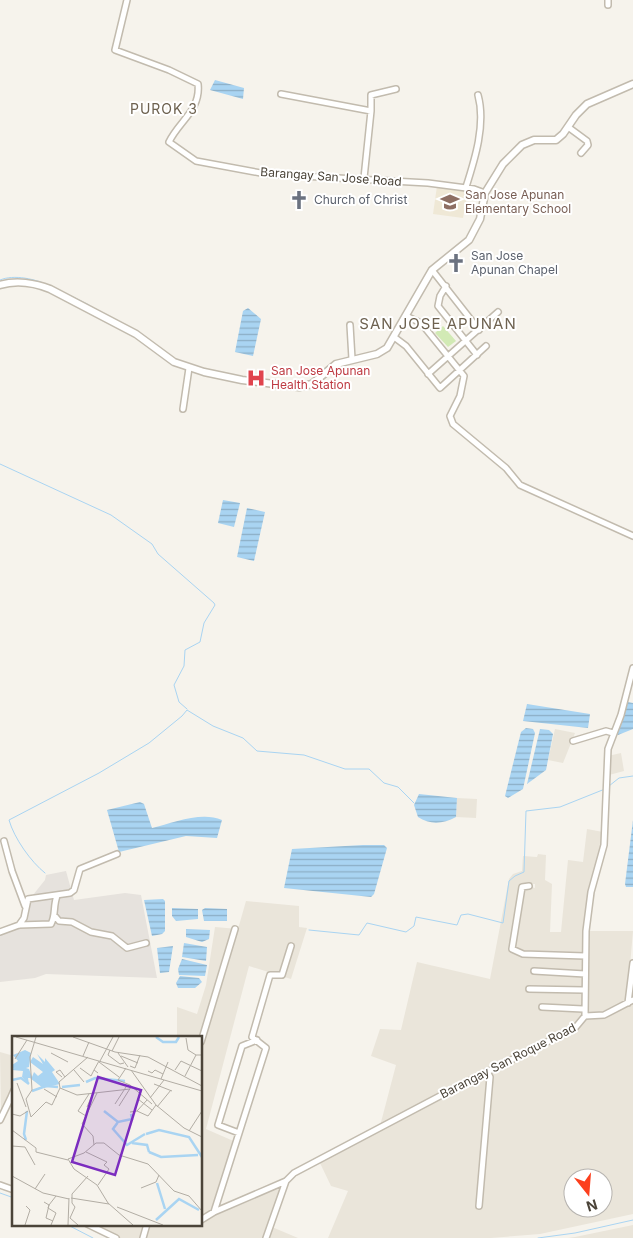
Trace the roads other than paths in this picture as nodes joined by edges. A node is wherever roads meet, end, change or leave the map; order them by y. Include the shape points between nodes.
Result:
1 (127, 0) edge
2 (633, 84) edge
3 (396, 90) dead end
4 (281, 94) dead end
5 (478, 95) dead end
6 (371, 111) junction
7 (568, 127) junction
8 (581, 154) dead end
9 (364, 178) junction
10 (466, 187) junction
11 (485, 193) junction
12 (432, 270) junction
13 (0, 285) edge
14 (446, 286) junction
15 (498, 312) dead end
16 (406, 316) junction
17 (350, 325) dead end
18 (479, 330) junction
19 (394, 337) junction
20 (466, 341) junction
21 (486, 346) dead end
22 (477, 354) junction
23 (448, 356) junction
24 (352, 359) junction
25 (189, 368) junction
26 (459, 370) junction
27 (428, 374) junction
28 (182, 409) dead end
29 (633, 536) edge
30 (633, 668) edge
31 (613, 733) junction
32 (573, 741) dead end
33 (4, 841) dead end
34 (117, 854) dead end
35 (529, 886) dead end
36 (57, 896) junction
37 (25, 906) junction
38 (54, 915) junction
39 (19, 925) junction
40 (235, 929) dead end
41 (0, 932) edge
42 (146, 943) dead end
43 (291, 946) dead end
44 (585, 956) junction
45 (633, 963) edge
46 (534, 972) dead end
47 (585, 974) junction
48 (529, 989) dead end
49 (584, 990) junction
50 (631, 1002) edge
51 (542, 1007) dead end
52 (583, 1009) junction
53 (585, 1016) junction
54 (202, 1039) edge
55 (257, 1040) junction
56 (487, 1071) junction
57 (12, 1097) edge
58 (2, 1109) edge
59 (0, 1120) edge
60 (239, 1133) junction
61 (286, 1180) junction
62 (0, 1184) edge
63 (12, 1189) edge
64 (479, 1206) dead end
65 (214, 1212) junction
66 (202, 1219) edge
67 (91, 1226) edge
68 (116, 1238) edge
69 (266, 1238) edge

1 - 9 street, Barangay San Jose Road via 115,50 198,84 196,104 169,142 196,161 266,174
2 - 7 street via 587,104
3 - 6 street via 370,96
4 - 6 street
5 - 10 street via 481,104 478,142
6 - 9 street
7 - 8 street via 587,141 588,145
7 - 11 street via 556,140 534,140 522,145 498,170
9 - 10 street, Barangay San Jose Road
10 - 11 street, Barangay San Jose Road
11 - 12 street via 480,219 470,240
12 - 14 street
12 - 16 street
13 - 25 street via 33,284 50,289 136,334 163,355
14 - 18 street
14 - 20 street via 438,306
15 - 18 street
16 - 19 street
16 - 23 street via 421,323
17 - 24 street
18 - 20 street
19 - 24 street via 387,348 377,354
19 - 27 street via 406,346
20 - 22 street
20 - 23 street
21 - 22 street
22 - 26 street
23 - 26 street
23 - 27 street
24 - 25 street via 336,364 318,381 299,387 242,380
25 - 28 street
26 - 27 street via 440,388
26 - 29 street via 464,381 450,416 453,424 503,465 520,485
30 - 31 street, Barangay San Roque Road
31 - 32 street via 606,731
31 - 44 street, Barangay San Roque Road via 608,749 604,844 591,892
33 - 37 street
34 - 36 street via 80,869 74,890
35 - 44 street via 522,887 512,949 523,954
36 - 37 street via 28,899
36 - 38 street
37 - 39 street via 24,918
38 - 39 street via 51,924
38 - 42 street via 58,921 72,922 91,932 112,936 126,948
39 - 41 street
40 - 54 street
43 - 55 street via 282,975 270,975 252,1037
44 - 47 street, Barangay San Roque Road
45 - 50 street
46 - 47 street
47 - 49 street, Barangay San Roque Road
48 - 49 street
49 - 52 street, Barangay San Roque Road
50 - 53 street via 604,1015
51 - 52 street
52 - 53 street, Barangay San Roque Road
53 - 56 street, Barangay San Roque Road via 575,1028
55 - 60 street via 266,1048
55 - 60 street via 242,1046 218,1125
56 - 61 street, Barangay San Roque Road
56 - 64 street via 489,1086
57 - 58 street
58 - 59 street
60 - 65 street
61 - 65 street, Barangay San Roque Road
61 - 69 street
62 - 63 street
65 - 66 street, Barangay San Roque Road
67 - 68 street

